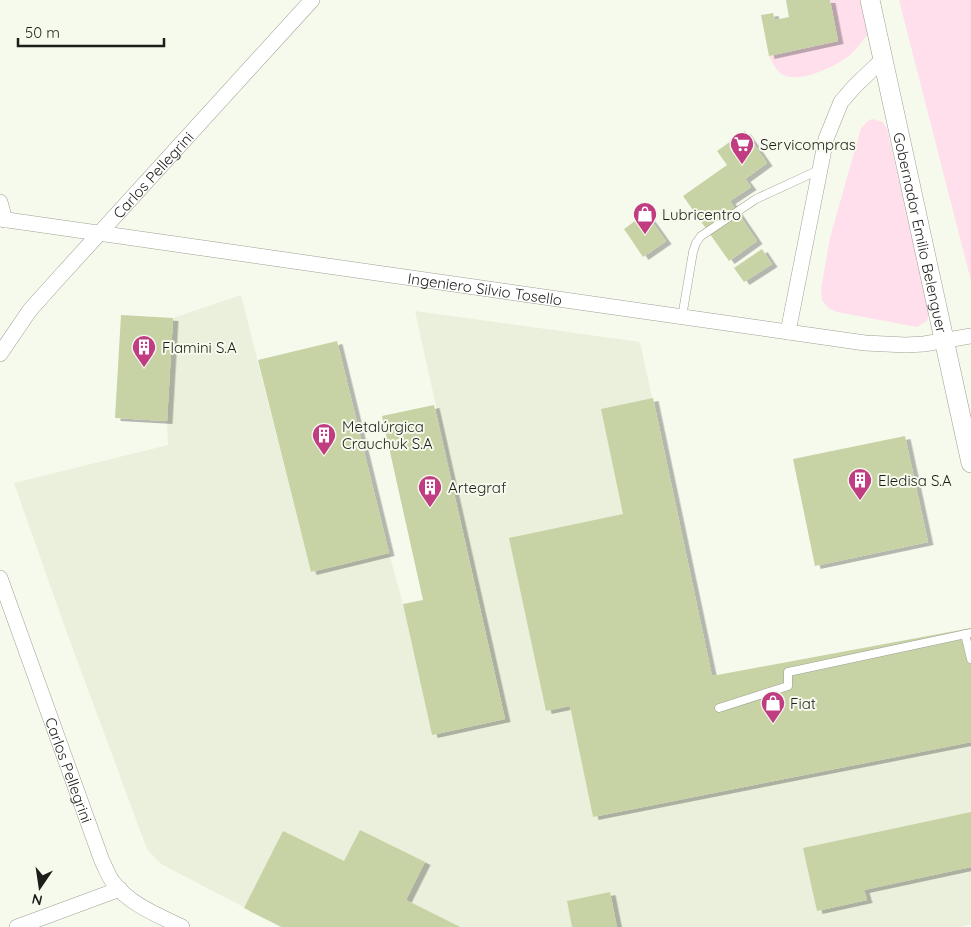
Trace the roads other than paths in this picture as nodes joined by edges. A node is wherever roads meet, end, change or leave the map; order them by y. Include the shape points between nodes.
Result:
1 (312, 0) edge
2 (870, 0) edge
3 (883, 59) junction
4 (819, 170) junction
5 (0, 202) edge
6 (2, 220) edge
7 (99, 233) junction
8 (682, 316) junction
9 (788, 332) junction
10 (971, 336) edge
11 (944, 341) junction
12 (0, 354) edge
13 (971, 463) edge
14 (0, 578) edge
15 (968, 633) edge
16 (971, 659) edge
17 (719, 708) dead end
18 (120, 889) junction
19 (16, 927) edge
20 (182, 927) edge

1 - 7 street, Carlos Pellegrini
2 - 3 street, Gobernador Emilio Belenguer
3 - 4 street via 841,102 826,139
3 - 11 street, Gobernador Emilio Belenguer
4 - 8 lane via 756,198 701,236 693,252
4 - 9 street
5 - 6 street
6 - 7 street, Ingeniero Silvio Tosello
7 - 8 street, Ingeniero Silvio Tosello
7 - 12 street, Carlos Pellegrini via 30,310
8 - 9 street, Ingeniero Silvio Tosello
9 - 11 street, Ingeniero Silvio Tosello via 886,345
10 - 11 street, Ingeniero Silvio Tosello
11 - 13 street, Gobernador Emilio Belenguer
14 - 18 street, Carlos Pellegrini via 102,861 112,882
15 - 16 lane
15 - 17 lane via 788,672 788,686
18 - 19 street
18 - 20 street, Carlos Pellegrini via 126,897

